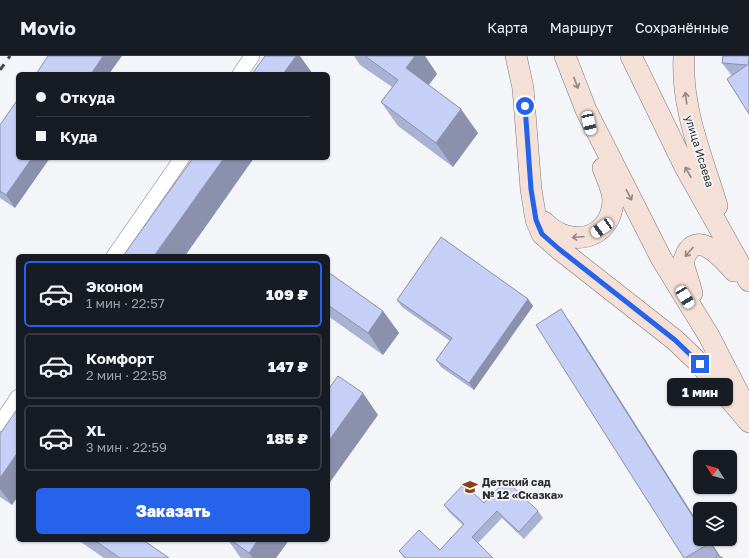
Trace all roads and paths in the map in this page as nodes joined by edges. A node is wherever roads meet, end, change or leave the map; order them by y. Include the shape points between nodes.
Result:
1 (252, 56) edge
2 (516, 56) edge
3 (565, 56) edge
4 (631, 56) edge
5 (684, 56) edge
6 (241, 72) edge
7 (586, 110) junction
8 (181, 160) edge
9 (535, 211) junction
10 (728, 243) junction
11 (115, 254) edge
12 (749, 281) edge
13 (749, 287) edge
14 (709, 336) junction
15 (16, 400) edge
16 (749, 413) edge
17 (749, 422) edge
18 (0, 424) edge

1 - 6 street
2 - 9 main road via 523,88
3 -> 7 main road
10 -> 4 main road via 684,165
10 -> 5 main road, улица Исаева via 687,112
7 -> 9 main road via 595,147 612,192 612,211 608,219 602,228 592,234 572,239 552,230
7 -> 14 main road via 661,258
8 - 11 street
9 - 17 main road via 538,225 549,240 675,340 700,364
10 - 12 main road
13 -> 14 main road via 715,250 701,244 688,251 683,263 684,271
14 - 16 main road
15 - 18 street

